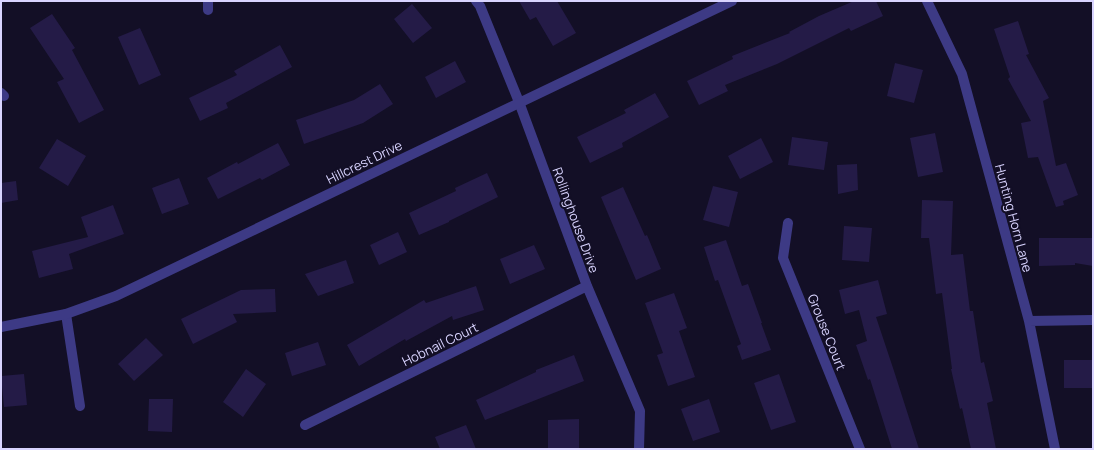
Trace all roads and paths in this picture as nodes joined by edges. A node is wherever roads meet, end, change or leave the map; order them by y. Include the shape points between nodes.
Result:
1 (476, 1) edge
2 (732, 1) edge
3 (927, 1) edge
4 (519, 102) junction
5 (788, 223) dead end
6 (587, 286) junction
7 (66, 314) junction
8 (1093, 320) edge
9 (1029, 321) junction
10 (1, 327) edge
11 (80, 406) dead end
12 (305, 425) dead end
13 (639, 449) edge
14 (860, 449) edge
15 (1055, 449) edge

1 - 4 street, Rollinghouse Drive
2 - 4 street, Hillcrest Drive
3 - 9 street, Hunting Horn Lane via 962,74
4 - 6 street, Rollinghouse Drive
4 - 7 street, Hillcrest Drive via 116,296
5 - 14 street, Grouse Court via 783,258
6 - 12 street, Hobnail Court
6 - 13 street, Rollinghouse Drive via 640,410
7 - 10 street, Hillcrest Drive
7 - 11 street
8 - 9 street
9 - 15 street, Hunting Horn Lane

